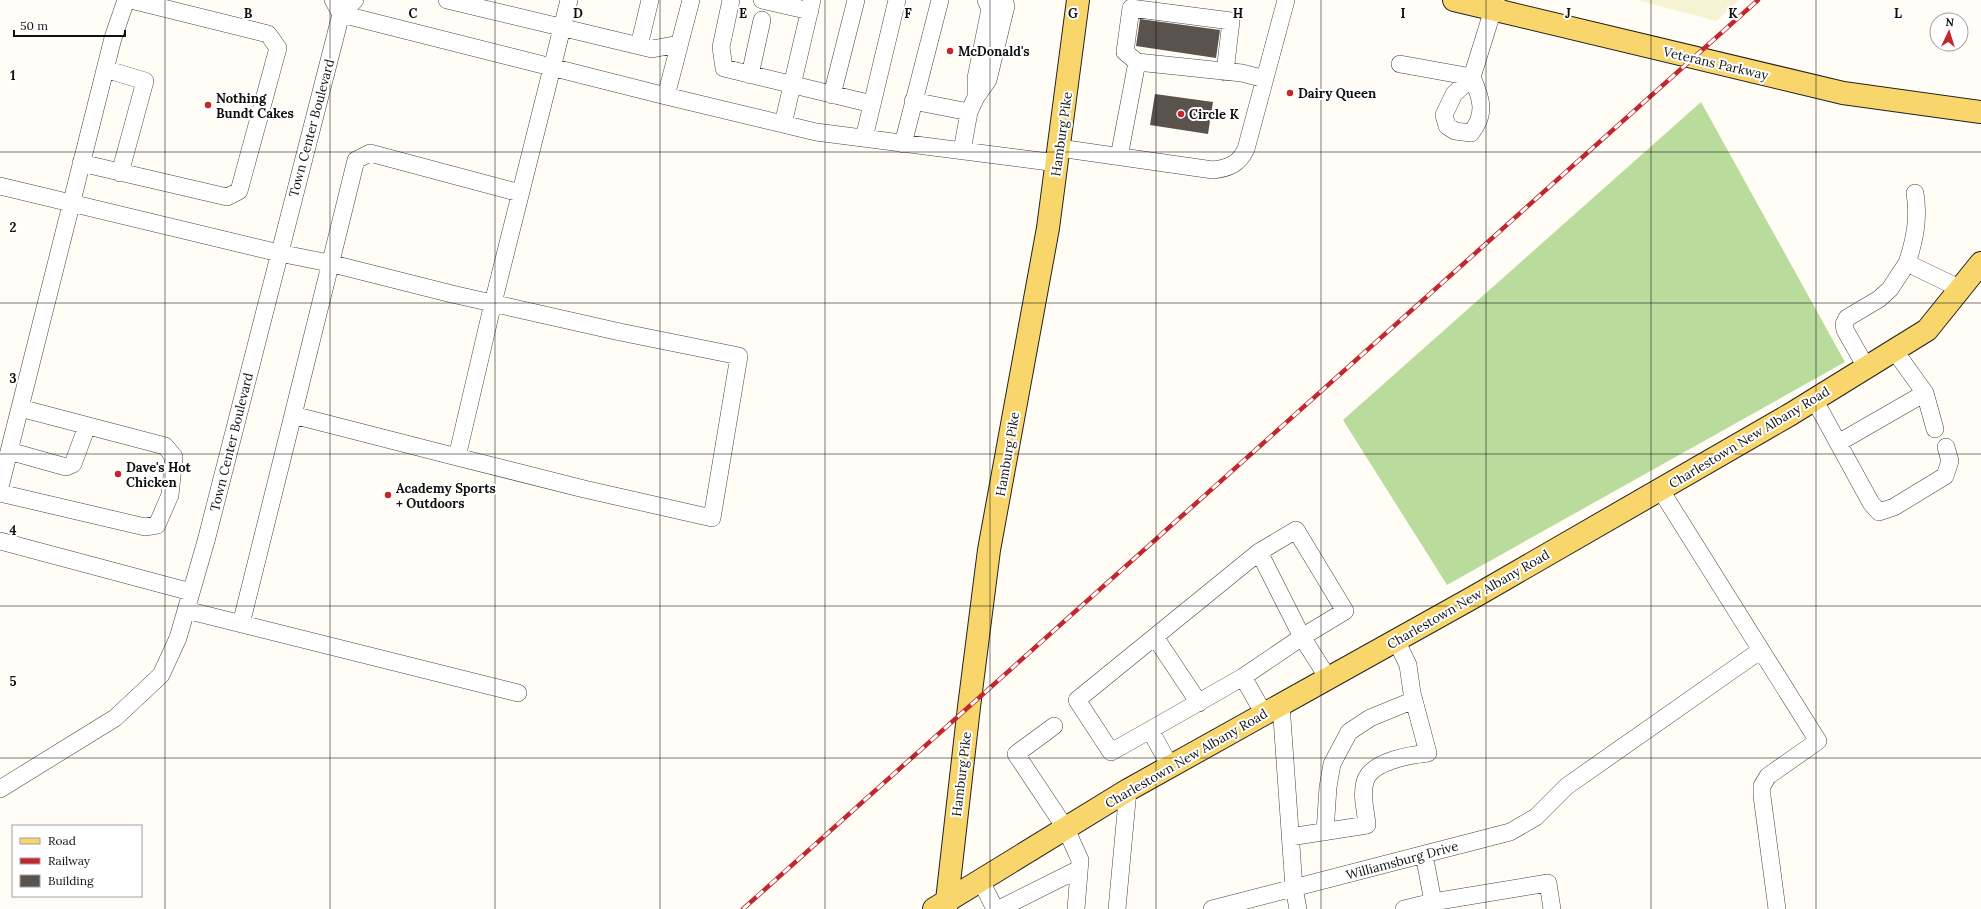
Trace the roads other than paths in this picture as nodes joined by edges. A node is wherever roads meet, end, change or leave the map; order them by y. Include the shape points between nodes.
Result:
1 (126, 0) edge
2 (131, 0) edge
3 (355, 0) edge
4 (448, 0) edge
5 (569, 0) edge
6 (648, 0) edge
7 (691, 0) edge
8 (731, 0) edge
9 (762, 0) edge
10 (856, 0) edge
11 (897, 0) edge
12 (940, 0) edge
13 (948, 0) edge
14 (986, 0) edge
15 (1004, 0) edge
16 (1078, 0) edge
17 (1286, 0) edge
18 (1454, 0) edge
19 (803, 5) edge
20 (1495, 5) edge
21 (337, 7) edge
22 (762, 20) dead end
23 (562, 28) junction
24 (679, 44) junction
25 (639, 46) junction
26 (1137, 62) junction
27 (1400, 64) dead end
28 (552, 67) junction
29 (105, 69) junction
30 (1225, 72) junction
31 (750, 75) junction
32 (1265, 79) junction
33 (792, 85) junction
34 (915, 93) junction
35 (832, 95) junction
36 (666, 96) junction
37 (976, 97) junction
38 (872, 104) junction
39 (969, 112) junction
40 (1981, 112) edge
41 (783, 124) junction
42 (864, 138) junction
43 (903, 144) junction
44 (962, 151) junction
45 (1058, 156) junction
46 (1119, 157) junction
47 (81, 163) junction
48 (120, 173) junction
49 (0, 186) edge
50 (520, 193) junction
51 (1915, 193) dead end
52 (71, 203) junction
53 (279, 253) junction
54 (329, 263) junction
55 (1907, 263) junction
56 (1981, 264) edge
57 (1961, 289) junction
58 (493, 303) junction
59 (1894, 350) junction
60 (1866, 367) junction
61 (1925, 394) junction
62 (1814, 399) junction
63 (20, 408) junction
64 (293, 415) junction
65 (87, 426) junction
66 (1935, 428) dead end
67 (1838, 443) junction
68 (1946, 447) dead end
69 (9, 451) junction
70 (457, 457) junction
71 (0, 487) edge
72 (1660, 490) junction
73 (0, 493) edge
74 (0, 540) edge
75 (1259, 552) junction
76 (192, 592) junction
77 (186, 610) junction
78 (241, 624) junction
79 (1155, 637) junction
80 (1302, 637) junction
81 (1396, 640) junction
82 (1761, 650) junction
83 (1243, 677) junction
84 (1328, 678) junction
85 (518, 693) dead end
86 (1414, 700) junction
87 (1199, 703) junction
88 (1273, 709) junction
89 (1054, 726) dead end
90 (1150, 730) junction
91 (1170, 766) junction
92 (0, 789) edge
93 (1128, 790) junction
94 (1066, 829) junction
95 (1325, 832) junction
96 (1290, 837) junction
97 (1424, 854) junction
98 (1079, 869) junction
99 (980, 880) junction
100 (1294, 888) junction
101 (942, 906) edge
102 (1433, 906) edge
103 (995, 909) edge
104 (999, 909) edge
105 (1076, 909) edge
106 (1117, 909) edge
107 (1212, 909) edge
108 (1298, 909) edge
109 (1404, 909) edge
110 (1552, 909) edge
111 (1777, 909) edge

1 - 29 street
2 - 48 street via 268,34 278,48 239,191 227,196
3 - 21 street
4 - 23 street
5 - 23 street
6 - 25 street
7 - 24 street
8 - 31 street via 721,47 724,68
9 - 19 street
10 - 35 street
11 - 38 street
12 - 34 street
13 - 34 street via 926,79
14 - 37 street via 990,9 976,78
15 - 37 street via 1006,6 988,80
16 - 45 main road, Hamburg Pike
17 - 32 street
18 - 20 main road, Veterans Parkway
19 - 33 street
20 - 27 street via 1472,77
20 - 40 main road, Veterans Parkway via 1843,93
21 - 28 street
21 - 53 street, Town Center Boulevard
22 - 31 street
23 - 25 street
23 - 28 street
24 - 25 street via 652,49
24 - 36 street
26 - 30 street
26 - 30 street via 1125,52 1131,8 1231,21
26 - 46 street
28 - 36 street
28 - 50 street
29 - 47 street
29 - 48 street via 145,81
30 - 32 street
31 - 33 street
32 - 46 street via 1243,157 1231,166 1214,170
33 - 35 street
33 - 41 street
34 - 39 street
34 - 43 street
35 - 38 street
36 - 41 street
37 - 39 street
38 - 42 street
39 - 44 street
41 - 42 street via 816,132
42 - 43 street
43 - 44 street
44 - 45 street
45 - 46 street
45 - 101 main road, Hamburg Pike via 1048,228 989,550
47 - 48 street
47 - 52 street
49 - 52 street
50 - 54 street via 370,153 356,160
50 - 58 street
51 - 55 street via 1918,209 1914,242
52 - 53 street
52 - 63 street
53 - 54 street
53 - 76 street, Town Center Boulevard
54 - 58 street
54 - 64 street
55 - 57 street
55 - 60 street via 1890,289 1879,299 1847,318 1844,324
56 - 57 main road, Charlestown New Albany Road
57 - 59 main road, Charlestown New Albany Road via 1926,330
58 - 70 street
58 - 70 street via 739,356 712,518
59 - 60 main road, Charlestown New Albany Road
59 - 61 street
60 - 62 main road, Charlestown New Albany Road
61 - 66 street
61 - 67 street
62 - 67 street
62 - 72 main road, Charlestown New Albany Road
63 - 65 street
63 - 69 street
64 - 70 street
64 - 78 street
65 - 69 street via 74,464 66,467
65 - 73 street via 165,446 174,457 170,495 157,525 146,527
67 - 68 street via 1871,503 1879,512 1894,507 1945,476 1950,460
69 - 71 street
72 - 81 main road, Charlestown New Albany Road
72 - 82 street
74 - 76 street
75 - 79 street
75 - 80 street
75 - 80 street via 1296,530 1345,610
76 - 77 street, Town Center Boulevard
77 - 78 street
77 - 92 street, Town Center Boulevard via 178,638 160,675 115,718
78 - 85 street
79 - 87 street
79 - 90 street via 1077,700 1111,752
80 - 83 street
80 - 84 street
81 - 84 main road, Charlestown New Albany Road
81 - 86 street via 1408,665
82 - 97 street, Williamsburg Drive via 1566,786 1536,817 1510,832
82 - 111 street via 1818,741 1768,776 1762,786
83 - 87 street
83 - 88 street
84 - 88 main road, Charlestown New Albany Road
86 - 95 street via 1370,718 1349,732 1332,764
86 - 95 street via 1428,753 1398,757 1375,769 1365,780 1367,825
87 - 90 street
88 - 91 main road, Charlestown New Albany Road
88 - 96 street
89 - 94 street via 1016,754
90 - 91 street
91 - 93 main road, Charlestown New Albany Road
93 - 94 main road, Charlestown New Albany Road
93 - 106 street
94 - 98 street via 1080,860
94 - 99 main road, Charlestown New Albany Road
95 - 96 street
96 - 100 street
97 - 100 street, Williamsburg Drive
97 - 102 street
98 - 104 street
98 - 105 street
99 - 101 main road, Charlestown New Albany Road
99 - 103 street
100 - 107 street, Williamsburg Drive
100 - 108 street
102 - 109 street
102 - 110 street via 1548,883

